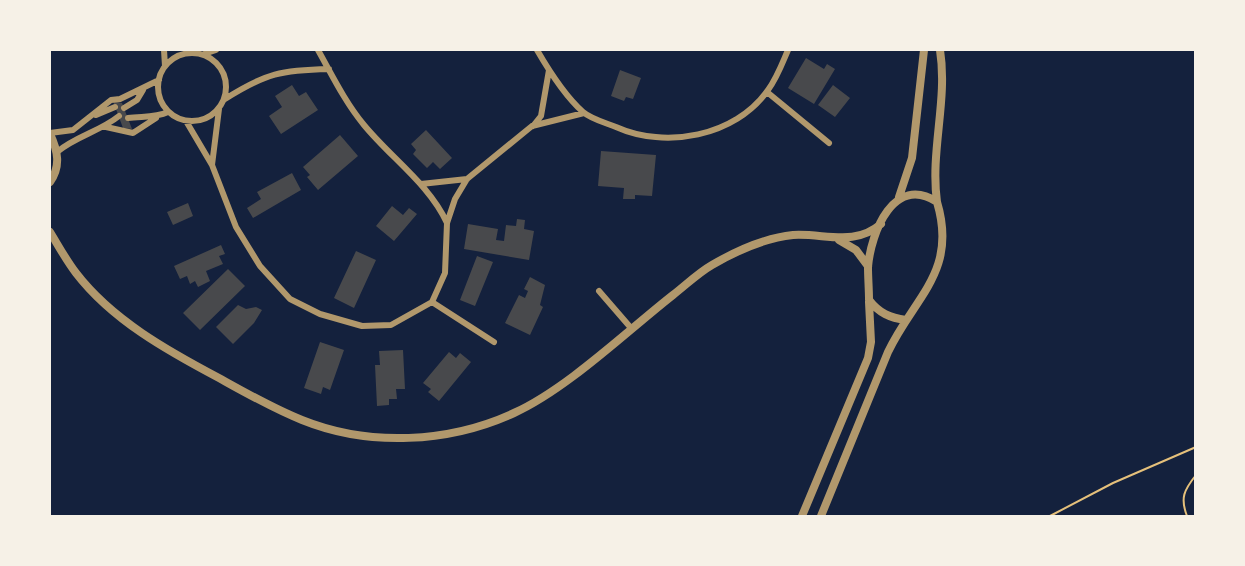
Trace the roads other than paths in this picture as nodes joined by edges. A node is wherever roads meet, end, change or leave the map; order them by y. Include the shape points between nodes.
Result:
1 (164, 50) edge
2 (196, 50) edge
3 (216, 50) edge
4 (318, 50) edge
5 (537, 50) edge
6 (788, 50) edge
7 (924, 50) edge
8 (939, 50) edge
9 (204, 54) junction
10 (165, 66) junction
11 (329, 69) junction
12 (549, 70) junction
13 (159, 80) junction
14 (143, 89) junction
15 (767, 92) junction
16 (225, 99) junction
17 (115, 107) dead end
18 (124, 108) dead end
19 (219, 109) junction
20 (168, 112) junction
21 (584, 113) junction
22 (95, 115) junction
23 (119, 116) dead end
24 (156, 117) junction
25 (128, 118) dead end
26 (186, 121) junction
27 (532, 126) junction
28 (106, 127) junction
29 (50, 134) edge
30 (829, 143) dead end
31 (57, 152) junction
32 (212, 165) junction
33 (467, 179) junction
34 (50, 182) edge
35 (421, 184) junction
36 (899, 197) junction
37 (937, 202) junction
38 (447, 223) junction
39 (881, 224) junction
40 (50, 232) edge
41 (838, 239) junction
42 (868, 266) junction
43 (599, 291) dead end
44 (869, 300) junction
45 (432, 302) junction
46 (906, 320) junction
47 (631, 328) junction
48 (495, 342) dead end
49 (802, 516) edge
50 (821, 516) edge

1 - 10 street
2 - 9 street
3 - 9 street
4 - 11 street
5 - 12 street
6 - 15 street
7 - 36 street via 912,158
8 - 37 street via 942,74 934,172
9 - 10 street via 183,54
9 - 16 street via 221,67
10 - 13 street
11 - 16 street via 286,70 261,78
11 - 35 street via 362,123
12 - 21 street
12 - 27 street via 541,116
13 - 14 street
13 - 20 street via 160,99
14 - 18 street via 137,100
14 - 22 street via 111,100
15 - 21 street via 743,115 696,136 643,137
15 - 30 street
16 - 19 street
17 - 22 street
19 - 26 street via 204,119
19 - 32 street
20 - 24 street
20 - 26 street
21 - 27 street
22 - 29 street via 73,130
23 - 28 street
24 - 25 street
24 - 28 street via 133,133
26 - 32 street
27 - 33 street
28 - 31 street via 71,140
29 - 31 street
31 - 34 street via 57,167
32 - 45 street via 236,227 260,266 290,299 320,314 362,326 391,325
33 - 35 street
33 - 38 street
35 - 38 street via 439,205
36 - 37 street via 916,193
36 - 39 street
37 - 46 street via 942,232 939,264 925,296
38 - 45 street via 445,273
39 - 41 street via 863,235
39 - 42 street
40 - 47 street via 76,274 136,329 172,353 292,416 344,433 411,438 454,434 514,413 552,391
41 - 42 street via 856,250
41 - 47 street via 792,236 743,248 709,266
42 - 44 street
43 - 47 street
44 - 46 street via 883,314
44 - 49 street via 868,358
45 - 48 street
46 - 50 street via 888,352

